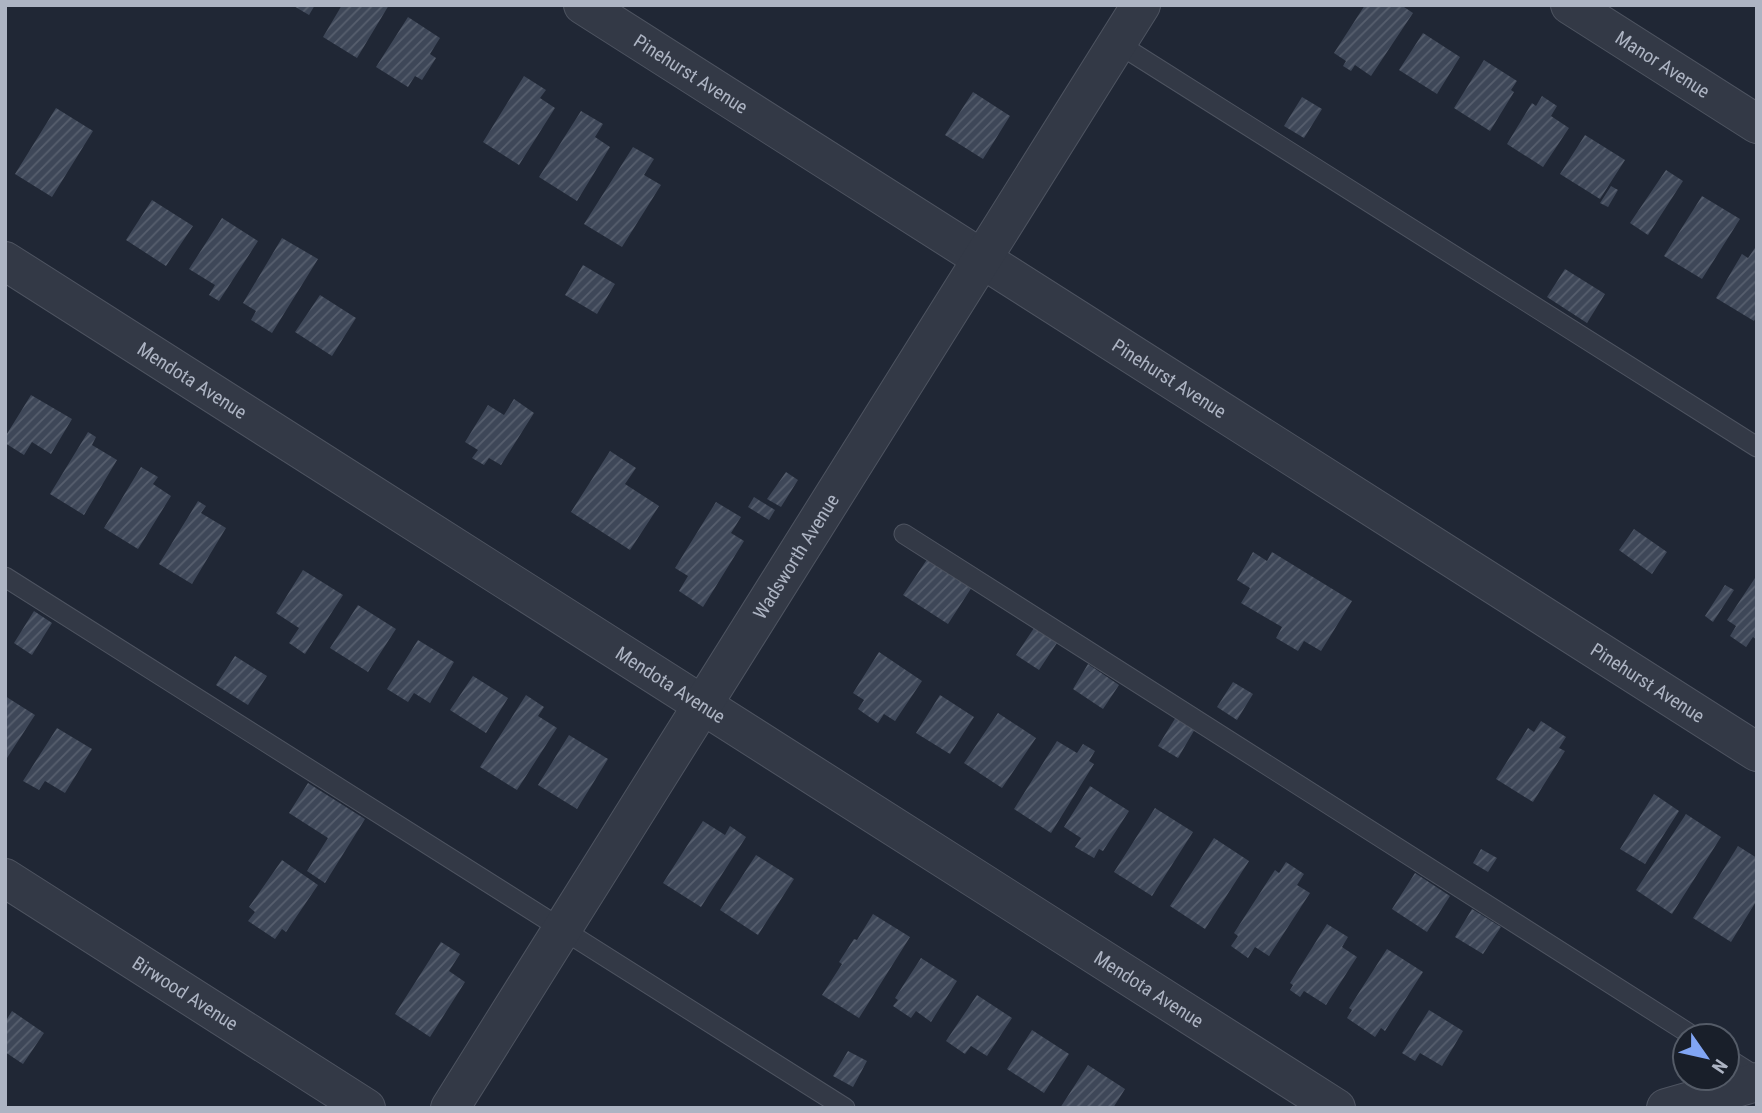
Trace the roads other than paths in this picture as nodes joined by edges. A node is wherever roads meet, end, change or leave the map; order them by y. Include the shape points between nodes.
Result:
1 (583, 5) edge
2 (1141, 5) edge
3 (1570, 5) edge
4 (1117, 43) junction
5 (1757, 124) edge
6 (982, 260) junction
7 (5, 261) edge
8 (1757, 447) edge
9 (904, 534) dead end
10 (5, 577) edge
11 (703, 705) junction
12 (1757, 752) edge
13 (5, 878) edge
14 (562, 930) junction
15 (1671, 1022) edge
16 (1741, 1067) edge
17 (1757, 1077) edge
18 (1757, 1082) edge
19 (366, 1108) edge
20 (450, 1108) edge
21 (845, 1108) edge
22 (1336, 1108) edge
23 (1666, 1108) edge

1 - 6 street, Pinehurst Avenue
2 - 4 street, Wadsworth Avenue
3 - 5 street, Manor Avenue
4 - 6 street, Wadsworth Avenue
4 - 8 lane
6 - 11 street, Wadsworth Avenue
6 - 12 street, Pinehurst Avenue
7 - 11 street, Mendota Avenue
9 - 15 lane
10 - 14 lane
11 - 14 street, Wadsworth Avenue
11 - 22 street, Mendota Avenue
13 - 19 street, Birwood Avenue
14 - 20 street, Wadsworth Avenue
14 - 21 lane
16 - 17 lane
18 - 23 street

